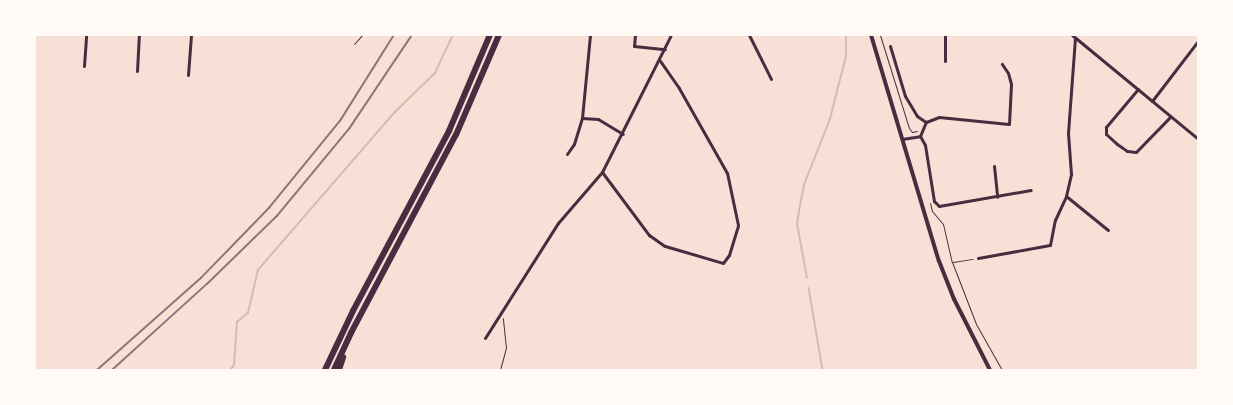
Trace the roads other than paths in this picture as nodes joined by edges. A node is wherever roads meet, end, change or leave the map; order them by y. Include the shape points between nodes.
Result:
1 (86, 35) edge
2 (139, 35) edge
3 (190, 35) edge
4 (490, 35) edge
5 (499, 35) edge
6 (590, 35) edge
7 (636, 35) edge
8 (671, 35) edge
9 (749, 35) edge
10 (871, 35) edge
11 (945, 35) edge
12 (1074, 36) edge
13 (1198, 41) edge
14 (890, 46) dead end
15 (665, 49) junction
16 (660, 61) junction
17 (945, 61) dead end
18 (1002, 64) dead end
19 (84, 66) dead end
20 (137, 71) dead end
21 (188, 74) dead end
22 (771, 79) dead end
23 (1138, 90) junction
24 (1152, 102) junction
25 (1170, 117) junction
26 (582, 118) junction
27 (926, 122) junction
28 (623, 134) junction
29 (920, 136) junction
30 (1197, 138) edge
31 (902, 139) junction
32 (567, 154) dead end
33 (994, 166) dead end
34 (602, 172) junction
35 (1031, 190) dead end
36 (1066, 196) junction
37 (997, 197) junction
38 (1108, 230) dead end
39 (978, 258) road end
40 (351, 333) junction
41 (485, 338) dead end
42 (325, 370) edge
43 (334, 370) edge
44 (339, 370) edge
45 (990, 370) edge

1 - 19 street
2 - 20 street
3 - 21 street
4 - 42 highway via 449,131
5 - 40 highway via 456,135
6 - 26 street
7 - 15 street via 634,46
8 - 15 street
9 - 22 street
10 - 31 street
11 - 17 street
12 - 23 street
12 - 36 street via 1068,133 1071,174
13 - 24 street
14 - 27 street via 905,96 917,116
15 - 16 street
16 - 28 street
16 - 34 street via 679,88 727,173 738,225 729,256 723,263 681,252 649,235
18 - 27 street via 1011,84 1009,124 939,117
23 - 24 street
23 - 25 street via 1106,127 1106,134 1132,153 1157,133
24 - 25 street
25 - 30 street
26 - 28 street via 598,120
26 - 32 street via 574,144
27 - 29 street
28 - 34 street
29 - 31 street
29 - 37 street via 925,145 935,204 944,206
31 - 45 street via 954,299
33 - 37 street
34 - 41 street via 558,223
35 - 37 street
36 - 38 street
36 - 39 street via 1055,220 1050,246
40 - 43 highway
40 - 44 highway

